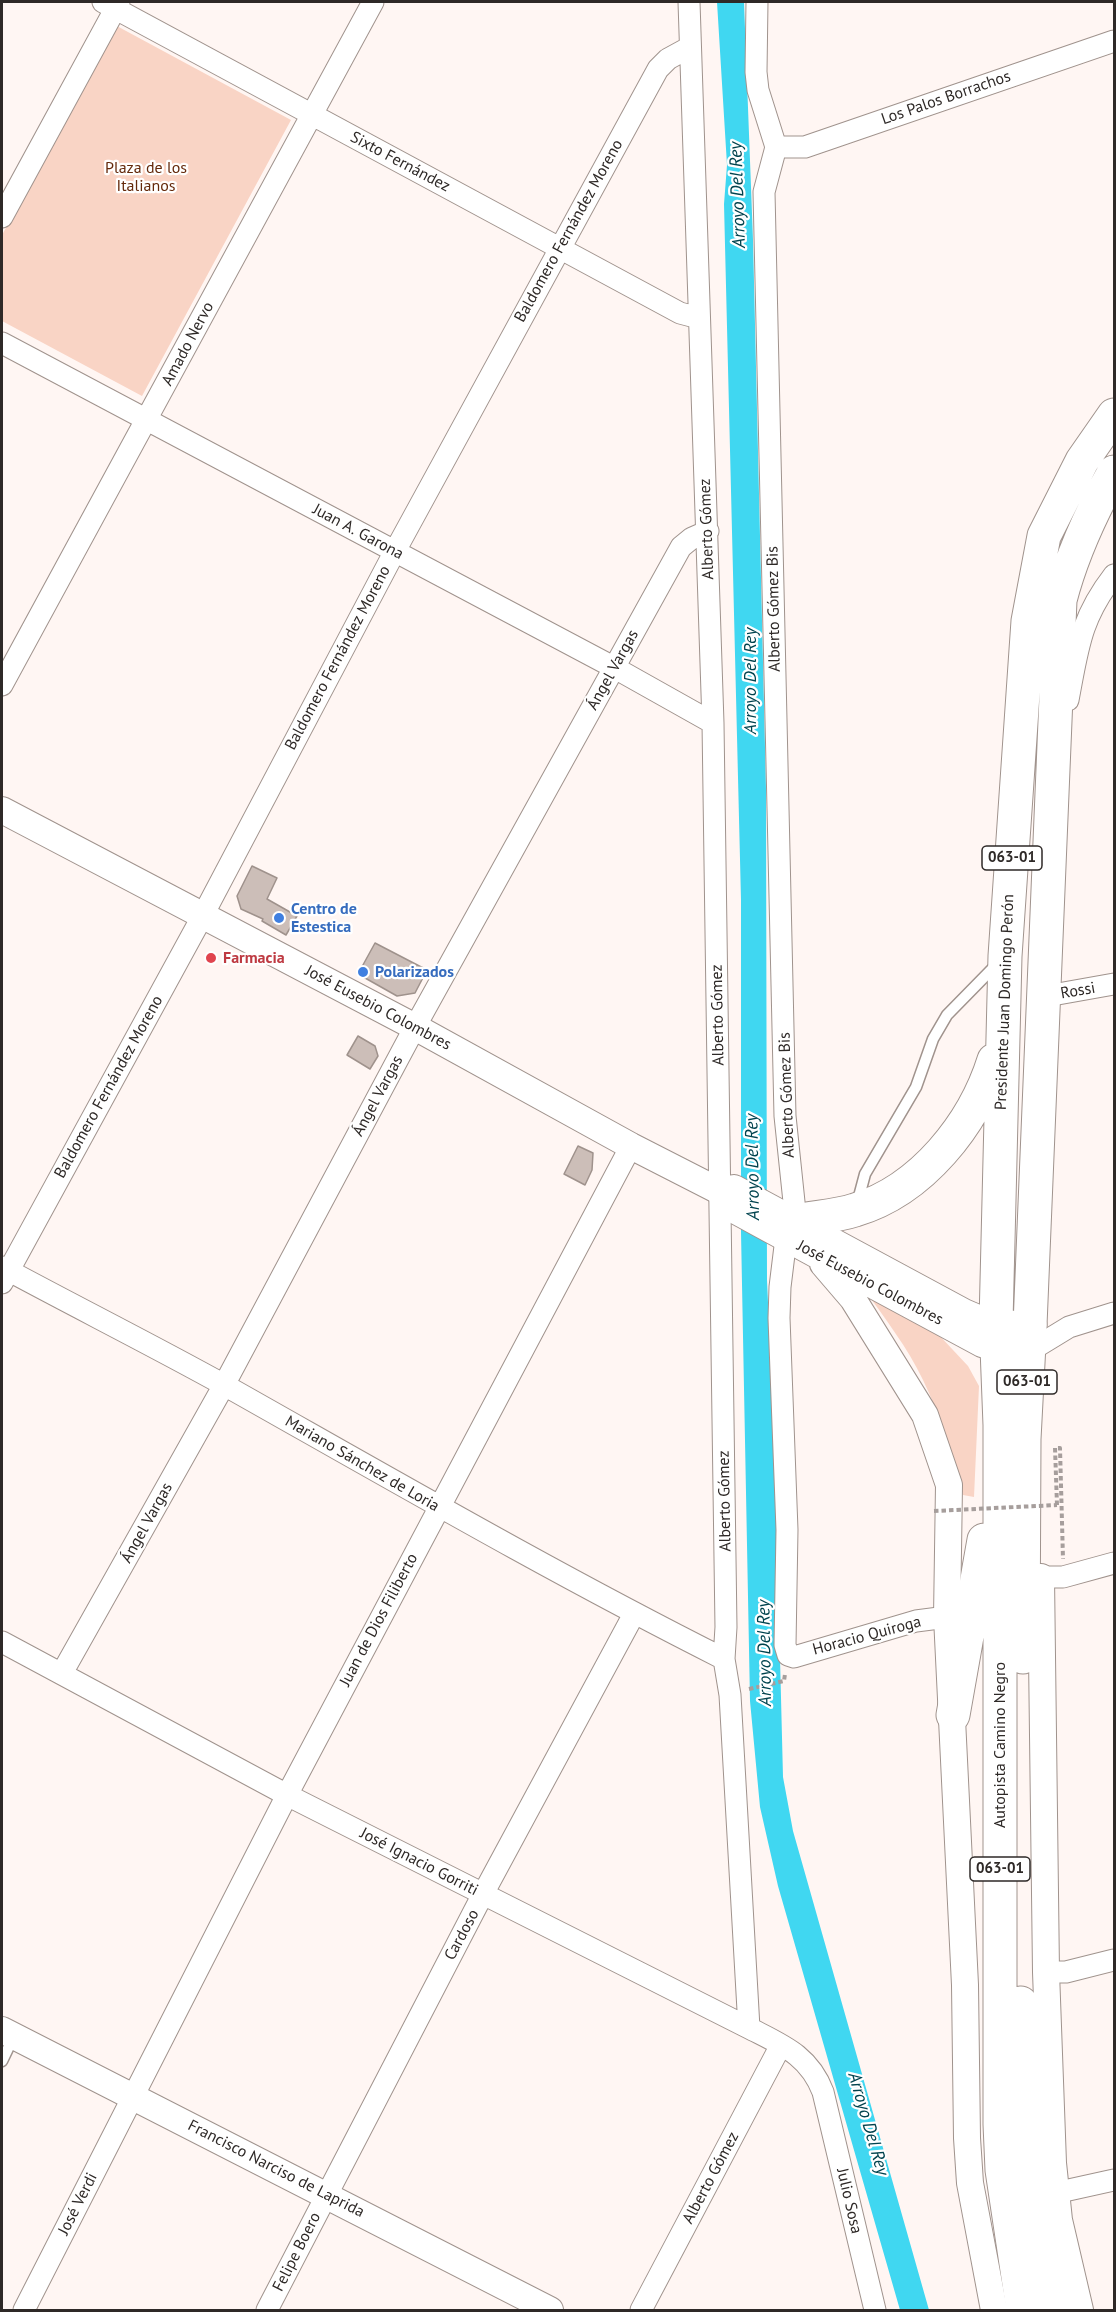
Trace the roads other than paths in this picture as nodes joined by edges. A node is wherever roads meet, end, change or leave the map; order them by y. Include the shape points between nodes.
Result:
1 (373, 2) edge
2 (689, 2) edge
3 (757, 2) edge
4 (112, 4) edge
5 (1114, 41) edge
6 (690, 47) junction
7 (312, 115) junction
8 (776, 147) junction
9 (2, 217) edge
10 (560, 247) junction
11 (699, 318) junction
12 (2, 343) edge
13 (1114, 415) edge
14 (146, 420) junction
15 (1114, 472) edge
16 (708, 531) junction
17 (395, 551) junction
18 (1114, 575) edge
19 (615, 668) junction
20 (2, 685) edge
21 (714, 723) junction
22 (1050, 795) junction
23 (2, 810) edge
24 (202, 917) junction
25 (1005, 956) junction
26 (1114, 984) edge
27 (1041, 998) junction
28 (415, 1027) junction
29 (1002, 1035) junction
30 (631, 1146) junction
31 (730, 1197) junction
32 (855, 1210) junction
33 (783, 1225) junction
34 (815, 1254) junction
35 (4, 1274) edge
36 (1114, 1316) edge
37 (1013, 1338) junction
38 (224, 1385) junction
39 (1012, 1432) junction
40 (439, 1508) junction
41 (1114, 1563) edge
42 (1052, 1577) junction
43 (634, 1614) junction
44 (947, 1617) junction
45 (2, 1642) edge
46 (788, 1655) joint
47 (724, 1659) junction
48 (62, 1673) junction
49 (953, 1715) junction
50 (286, 1795) junction
51 (483, 1894) junction
52 (1114, 1960) edge
53 (1047, 1972) junction
54 (748, 2028) junction
55 (8, 2033) edge
56 (781, 2045) junction
57 (2, 2061) edge
58 (823, 2092) joint
59 (133, 2097) junction
60 (1114, 2180) edge
61 (1055, 2193) junction
62 (326, 2194) junction
63 (24, 2310) edge
64 (267, 2310) edge
65 (550, 2310) edge
66 (641, 2310) edge
67 (875, 2310) edge
68 (994, 2310) edge
69 (1023, 2310) edge
70 (1055, 2310) edge
71 (1080, 2310) edge

1 - 7 street, Amado Nervo
2 - 6 street, Alberto Gómez
3 - 8 street via 758,90
4 - 7 street, Sixto Fernández
4 - 9 street
5 - 8 street, Los Palos Borrachos via 805,147
6 - 10 street, Baldomero Fernández Moreno via 658,69
6 - 11 street, Alberto Gómez
7 - 10 street, Sixto Fernández
7 - 14 street, Amado Nervo
8 - 33 street, Alberto Gómez Bis via 764,204 785,1116
10 - 11 street, Sixto Fernández via 680,313
10 - 17 street, Baldomero Fernández Moreno
11 - 16 street, Alberto Gómez
12 - 14 street, Juan A. Garona
13 - 25 main road, Presidente Juan Domingo Perón / 063-01 via 1061,499 1044,536 1034,581
14 - 17 street, Juan A. Garona
14 - 20 street, Amado Nervo
15 - 22 main road, 063-01 via 1082,534 1060,600
16 - 19 street, Ángel Vargas via 681,547
16 - 21 street, Alberto Gómez
17 - 19 street, Juan A. Garona
17 - 24 street, Baldomero Fernández Moreno
18 - 22 street via 1096,598 1081,631
19 - 21 street, Juan A. Garona
19 - 28 street, Ángel Vargas
21 - 31 street, Alberto Gómez
22 - 27 main road, 063-01
23 - 24 street, José Eusebio Colombres
24 - 28 street, José Eusebio Colombres
24 - 35 street, Baldomero Fernández Moreno
25 - 29 main road, Presidente Juan Domingo Perón / 063-01
25 - 32 lane via 947,1015 933,1039 916,1087 865,1174
26 - 27 street, Rossi
27 - 37 main road, 063-01
28 - 30 street, José Eusebio Colombres
28 - 38 street, Ángel Vargas
29 - 32 main road via 986,1087 960,1128 929,1165 897,1191
29 - 37 main road, Presidente Juan Domingo Perón / 063-01
30 - 31 street, José Eusebio Colombres
30 - 40 street, Juan de Dios Filiberto
31 - 33 street, José Eusebio Colombres
31 - 47 street, Alberto Gómez
32 - 33 main road
33 - 34 street, José Eusebio Colombres
33 - 37 street, José Eusebio Colombres
33 - 46 street, Alberto Gómez Bis via 779,1318
34 - 37 street, José Eusebio Colombres
34 - 44 street via 853,1299 925,1414 950,1496
35 - 38 street, Mariano Sánchez de Loria
36 - 37 street
37 - 39 main road, Autopista Camino Negro / 063-01
38 - 40 street, Mariano Sánchez de Loria
38 - 48 street, Ángel Vargas
39 - 42 main road via 1038,1480
39 - 49 main road via 979,1573
39 - 69 main road, Autopista Camino Negro / 063-01 via 1000,2124 1002,2170
39 - 70 main road, Autopista Camino Negro / 063-01 via 1021,2025 1034,2200
40 - 43 street, Mariano Sánchez de Loria
40 - 50 street, Juan de Dios Filiberto
41 - 42 street
42 - 53 street
43 - 47 street, Mariano Sánchez de Loria
43 - 51 street, Cardoso
44 - 46 street, Horacio Quiroga via 916,1621 794,1657
44 - 49 street
45 - 48 street, José Ignacio Gorriti
47 - 54 street, Alberto Gómez via 730,1695
48 - 50 street, José Ignacio Gorriti
49 - 68 street via 969,2172
50 - 51 street, José Ignacio Gorriti
50 - 59 street, Juan de Dios Filiberto
51 - 54 street, José Ignacio Gorriti
51 - 62 street, Cardoso
52 - 53 street via 1066,1972
53 - 61 street
54 - 56 street, José Ignacio Gorriti
55 - 57 lane
55 - 59 street, Francisco Narciso de Laprida
56 - 58 street, José Ignacio Gorriti via 803,2059 816,2074
56 - 66 street, Alberto Gómez
58 - 67 street, Julio Sosa
59 - 62 street, Francisco Narciso de Laprida
59 - 63 street, José Verdi
60 - 61 street
61 - 71 street
62 - 64 street, Felipe Boero
62 - 65 street, Francisco Narciso de Laprida

